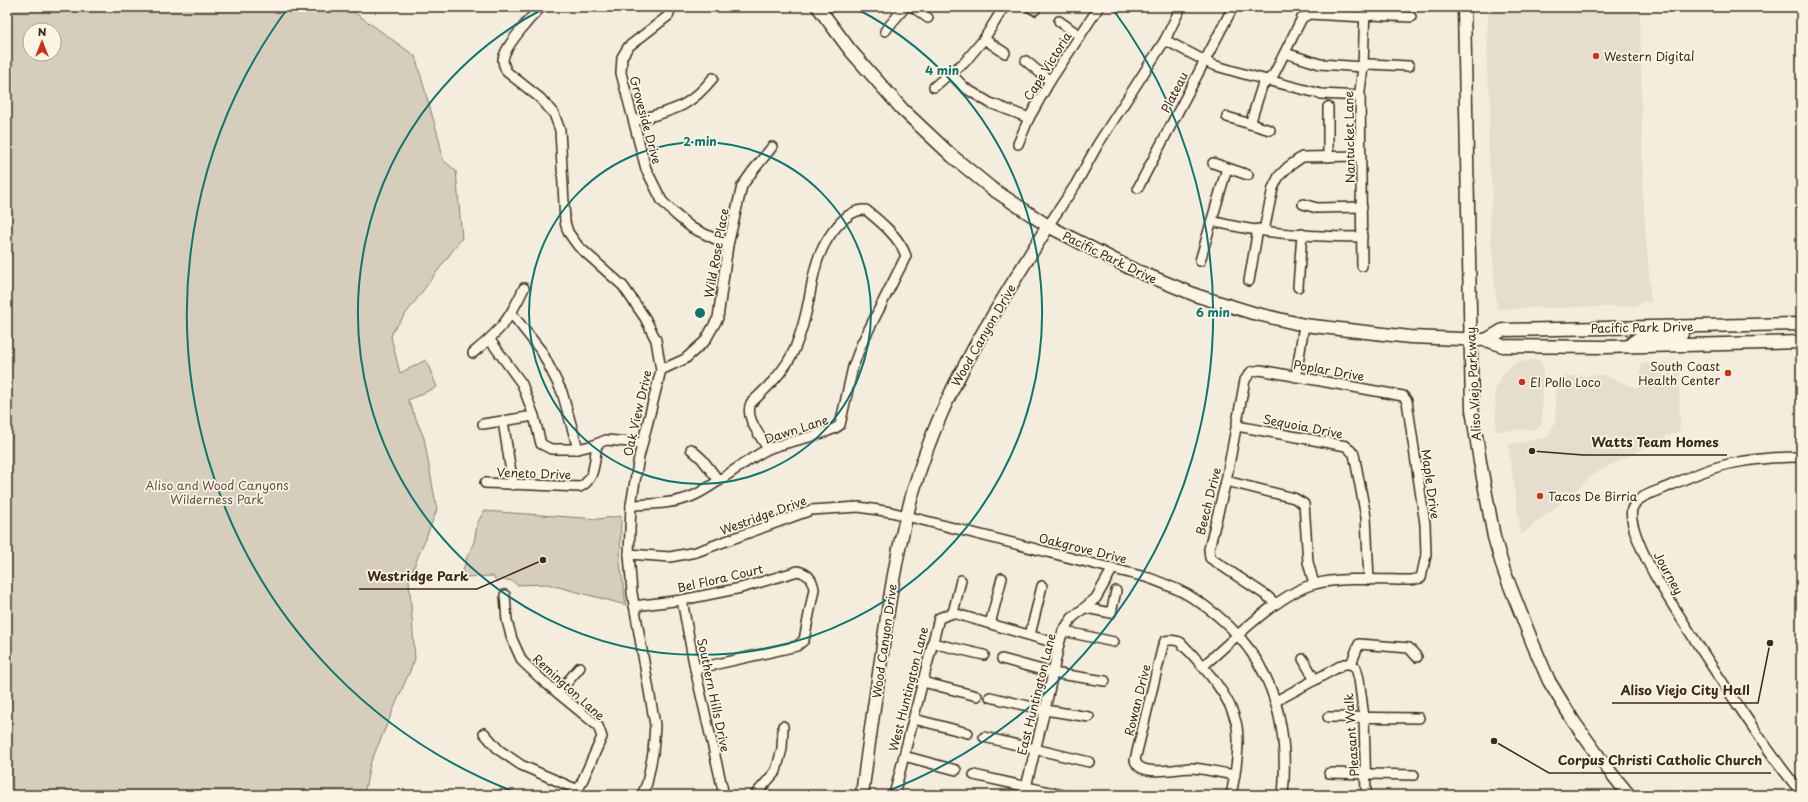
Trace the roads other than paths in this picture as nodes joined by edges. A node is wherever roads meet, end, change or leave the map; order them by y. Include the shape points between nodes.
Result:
1 (541, 7) edge
2 (671, 7) edge
3 (818, 7) edge
4 (913, 7) edge
5 (1004, 7) edge
6 (1099, 7) edge
7 (1182, 7) edge
8 (1233, 7) edge
9 (1365, 7) edge
10 (1464, 7) edge
11 (903, 8) edge
12 (1365, 17) junction
13 (1411, 17) dead end
14 (928, 18) dead end
15 (1059, 21) dead end
16 (885, 30) dead end
17 (1080, 36) junction
18 (984, 39) junction
19 (1164, 40) junction
20 (1005, 53) dead end
21 (1285, 53) junction
22 (1204, 60) junction
23 (1026, 61) dead end
24 (1409, 66) dead end
25 (1363, 67) junction
26 (950, 73) junction
27 (713, 78) dead end
28 (1268, 80) junction
29 (1050, 81) junction
30 (934, 87) dead end
31 (1360, 96) junction
32 (1328, 107) dead end
33 (1227, 117) dead end
34 (1029, 118) junction
35 (634, 121) junction
36 (1250, 124) junction
37 (1270, 130) dead end
38 (1018, 144) dead end
39 (772, 147) dead end
40 (1361, 156) junction
41 (1328, 157) junction
42 (1214, 163) dead end
43 (1227, 168) junction
44 (1248, 175) dead end
45 (1138, 188) dead end
46 (1303, 204) dead end
47 (1362, 208) junction
48 (1212, 221) junction
49 (1048, 226) junction
50 (1261, 230) junction
51 (1302, 234) junction
52 (1362, 237) junction
53 (728, 245) junction
54 (1200, 261) dead end
55 (1362, 266) dead end
56 (1249, 281) dead end
57 (1298, 287) dead end
58 (524, 288) dead end
59 (512, 314) junction
60 (1304, 324) junction
61 (1801, 324) edge
62 (1690, 326) junction
63 (1470, 339) junction
64 (490, 340) junction
65 (1486, 340) junction
66 (1801, 342) edge
67 (1629, 346) junction
68 (474, 353) dead end
69 (661, 370) junction
70 (1251, 372) joint
71 (1296, 377) junction
72 (1403, 396) joint
73 (534, 416) junction
74 (503, 421) junction
75 (483, 424) dead end
76 (1237, 426) junction
77 (642, 443) junction
78 (597, 444) junction
79 (578, 449) junction
80 (768, 449) junction
81 (691, 450) dead end
82 (1801, 456) edge
83 (718, 481) junction
84 (1226, 481) junction
85 (486, 483) dead end
86 (513, 485) junction
87 (631, 505) junction
88 (906, 516) junction
89 (629, 554) junction
90 (1113, 568) junction
91 (1002, 578) dead end
92 (961, 580) dead end
93 (1369, 580) junction
94 (1314, 584) junction
95 (1042, 586) dead end
96 (1116, 591) dead end
97 (505, 595) dead end
98 (682, 600) junction
99 (1276, 604) junction
100 (634, 606) junction
101 (1086, 608) junction
102 (953, 613) junction
103 (990, 624) junction
104 (1063, 632) junction
105 (1030, 635) junction
106 (1238, 636) junction
107 (1114, 642) dead end
108 (932, 643) junction
109 (1059, 644) junction
110 (984, 655) dead end
111 (1417, 657) dead end
112 (1002, 659) dead end
113 (1303, 659) dead end
114 (1351, 664) junction
115 (1203, 666) junction
116 (580, 667) dead end
117 (695, 669) junction
118 (1053, 673) junction
119 (1314, 680) junction
120 (1105, 681) dead end
121 (923, 682) junction
122 (558, 693) junction
123 (977, 696) dead end
124 (990, 697) dead end
125 (1276, 700) junction
126 (1045, 710) junction
127 (1089, 717) dead end
128 (1328, 717) dead end
129 (1364, 717) junction
130 (1418, 718) dead end
131 (914, 720) junction
132 (783, 726) dead end
133 (484, 733) dead end
134 (968, 733) dead end
135 (984, 737) dead end
136 (1035, 749) junction
137 (904, 756) junction
138 (1089, 762) dead end
139 (956, 770) dead end
140 (1329, 773) dead end
141 (1366, 773) junction
142 (974, 775) dead end
143 (1235, 775) junction
144 (1414, 775) dead end
145 (1025, 791) edge
146 (1801, 792) edge
147 (578, 793) edge
148 (642, 795) edge
149 (724, 795) edge
150 (755, 795) edge
151 (862, 795) edge
152 (894, 795) edge
153 (1063, 795) edge
154 (1231, 795) edge
155 (1283, 795) edge
156 (1366, 795) edge
157 (1630, 795) edge

1 - 69 street, Oak View Drive via 520,30 509,47 503,59 504,66 507,72 540,98 554,114 562,145 564,212 568,232 578,246 608,272 634,300 656,340
2 - 35 street, Groveside Drive via 668,16 628,47 622,57 621,73
3 - 49 main road, Pacific Park Drive via 850,50 917,124 991,188
4 - 14 street
5 - 18 street
6 - 17 street, Cape Victoria
7 - 19 street, Wood Canyon Drive
8 - 22 street, Plateau
9 - 12 street, Nantucket Lane
10 - 63 main road, Aliso Viejo Parkway
11 - 16 street
12 - 13 street
12 - 21 street via 1309,14 1302,18
12 - 25 street, Nantucket Lane
15 - 17 street
17 - 29 street, Cape Victoria
18 - 20 street
18 - 26 street via 964,64
19 - 22 street
19 - 49 street, Wood Canyon Drive
21 - 25 street via 1320,64
21 - 28 street
22 - 28 street via 1228,70
22 - 45 street, Plateau
23 - 29 street
24 - 25 street via 1369,64
25 - 31 street, Nantucket Lane
26 - 30 street
26 - 34 street, Cape Victoria via 965,88 990,103
27 - 35 street via 702,92 680,108
28 - 31 street via 1321,94
28 - 36 street via 1262,86
29 - 34 street, Cape Victoria
31 - 40 street, Nantucket Lane
32 - 41 street
33 - 36 street
34 - 38 street, Cape Victoria
35 - 53 street, Groveside Drive via 646,169 662,201 692,228
36 - 37 street
39 - 53 street, Wild Rose Place via 742,186
40 - 41 street
40 - 47 street, Nantucket Lane
41 - 50 street via 1302,157 1279,176
42 - 43 street
43 - 44 street
43 - 48 street
46 - 47 street via 1317,208
47 - 52 street, Nantucket Lane
48 - 50 street via 1238,228
48 - 54 street
49 - 60 main road, Pacific Park Drive via 1164,283 1252,313
49 - 88 main road, Wood Canyon Drive via 968,357 933,432
50 - 51 street
50 - 56 street
51 - 52 street
51 - 57 street
52 - 55 street, Nantucket Lane
53 - 69 street, Wild Rose Place via 718,318 705,341 685,359
58 - 59 street
59 - 64 street
59 - 79 street via 542,352 562,392
60 - 63 main road, Pacific Park Drive via 1410,337
60 - 71 street
61 - 62 main road, Pacific Park Drive
62 - 65 main road, Pacific Park Drive via 1503,330
62 - 67 main road via 1679,335 1638,337
63 - 65 main road, Pacific Park Drive
63 - 157 main road, Aliso Viejo Parkway via 1476,444 1504,571 1549,681 1594,750
64 - 68 street
64 - 73 street via 522,384
65 - 67 main road, Pacific Park Drive via 1503,346
66 - 67 main road, Pacific Park Drive
69 - 77 street, Oak View Drive
70 - 71 street, Poplar Drive via 1260,370
70 - 76 street, Beech Drive via 1245,380
71 - 72 street, Poplar Drive
72 - 93 street, Maple Drive via 1407,401 1425,524 1426,556 1422,578
73 - 74 street
73 - 79 street via 541,444 551,449
74 - 75 street
74 - 86 street
76 - 84 street, Beech Drive
76 - 93 street, Sequoia Drive via 1346,446 1354,454 1366,517
77 - 78 street via 606,440
77 - 87 street, Oak View Drive
78 - 79 street
78 - 86 street, Veneto Drive via 591,477 580,487
80 - 80 street, Dawn Lane via 840,425 861,344 906,256 904,250 866,210 852,212 845,218 819,254 794,350 780,373 748,409 749,416
80 - 83 street, Dawn Lane
81 - 83 street via 702,459
82 - 146 street, Journey via 1728,464 1644,496 1632,509 1636,532 1654,574 1703,654 1776,763
83 - 87 street, Dawn Lane via 681,500
84 - 94 street via 1294,498 1304,504 1308,562
84 - 99 street, Beech Drive via 1208,549 1210,558
85 - 86 street, Veneto Drive
87 - 89 street, Oak View Drive
88 - 89 street, Westridge Drive via 875,508 811,510 696,552 670,557
88 - 90 street, Oakgrove Drive
88 - 151 main road, Wood Canyon Drive via 893,576
89 - 100 street, Oak View Drive
90 - 101 street, East Huntington Lane via 1096,598
90 - 106 street, Oakgrove Drive via 1149,578 1188,595 1222,620
91 - 103 street
92 - 102 street
93 - 94 street
94 - 99 street
95 - 105 street
96 - 101 street via 1112,613
97 - 122 street, Remington Lane via 507,621 522,660
98 - 100 street, Bel Flora Court
98 - 117 street, Southern Hills Drive
98 - 117 street, Bel Flora Court via 741,588 798,571 806,574 813,582 814,589 804,640 797,646
99 - 106 street
100 - 148 street, Oak View Drive via 655,725 653,753
101 - 104 street, East Huntington Lane via 1072,618
102 - 103 street
102 - 108 street, West Huntington Lane via 939,618
103 - 105 street
104 - 107 street
104 - 109 street, East Huntington Lane
105 - 109 street
106 - 115 street
106 - 125 street, Oakgrove Drive via 1259,665
108 - 110 street
108 - 121 street, West Huntington Lane
109 - 118 street, East Huntington Lane
111 - 114 street via 1410,648 1359,644
112 - 118 street
113 - 119 street
114 - 119 street via 1344,664
114 - 129 street, Pleasant Walk via 1356,668 1359,679
115 - 143 street via 1230,705 1237,723
115 - 143 street, Rowan Drive via 1180,642 1165,641 1135,760 1136,765 1140,768 1166,771 1192,768
116 - 122 street
117 - 149 street, Southern Hills Drive
118 - 120 street
118 - 126 street, East Huntington Lane
119 - 125 street
121 - 123 street
121 - 131 street, West Huntington Lane
122 - 147 street, Remington Lane via 598,726 602,737
124 - 126 street
125 - 155 street, Oakgrove Drive via 1284,741
126 - 127 street
126 - 136 street, East Huntington Lane
128 - 129 street
129 - 130 street
129 - 141 street, Pleasant Walk
131 - 134 street
131 - 137 street, West Huntington Lane
132 - 150 street via 782,749 776,771
133 - 147 street via 499,750
135 - 136 street
136 - 138 street
136 - 145 street, East Huntington Lane
137 - 139 street
137 - 152 street, West Huntington Lane
140 - 141 street
141 - 144 street
141 - 156 street, Pleasant Walk
142 - 145 street
143 - 154 street
145 - 153 street

